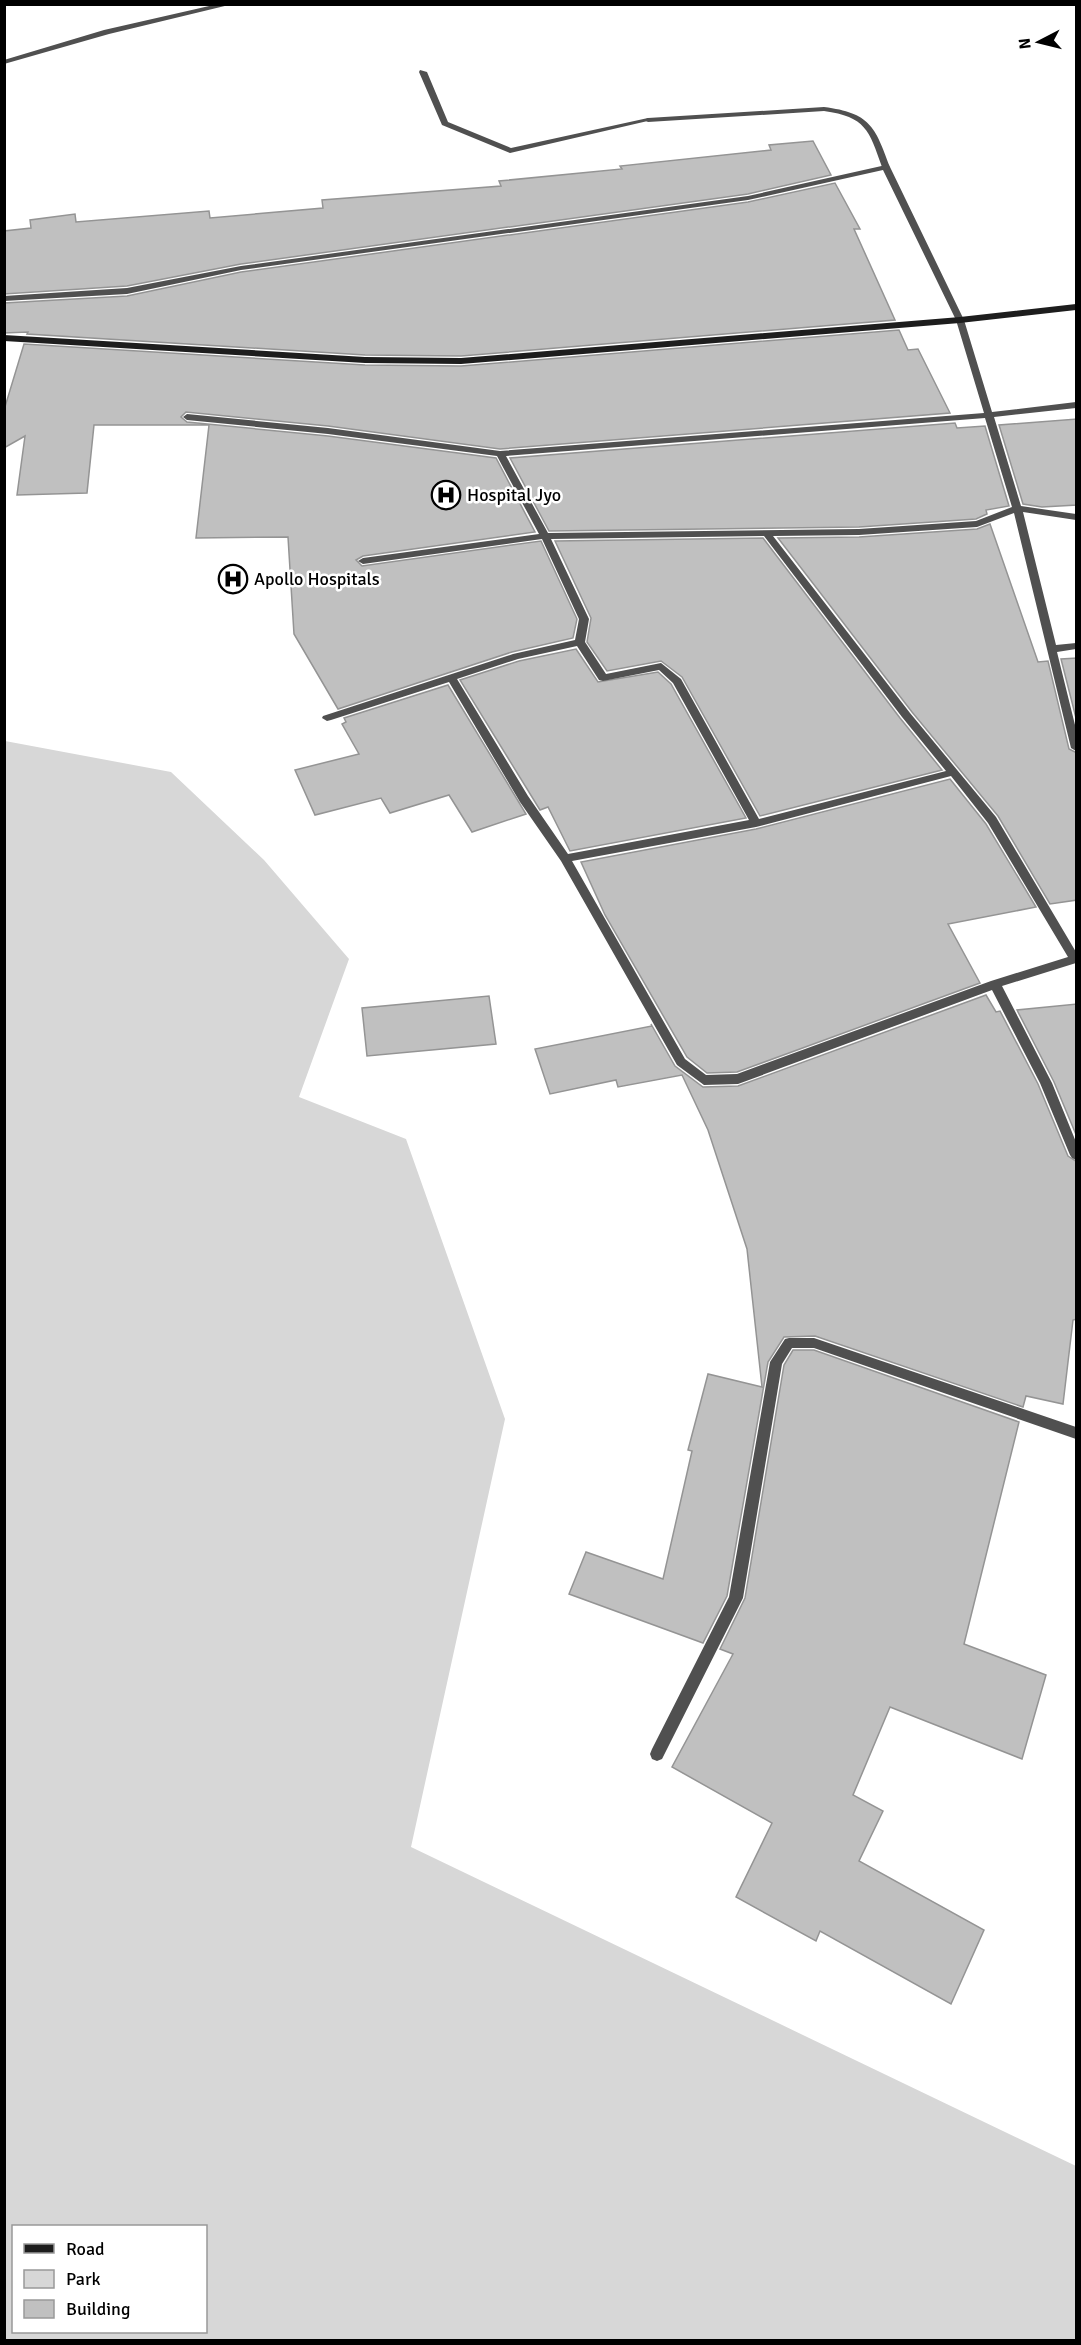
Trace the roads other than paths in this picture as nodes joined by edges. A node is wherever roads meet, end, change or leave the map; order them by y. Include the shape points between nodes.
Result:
1 (230, 4) edge
2 (4, 62) edge
3 (423, 72) dead end
4 (886, 167) junction
5 (4, 299) edge
6 (1077, 307) edge
7 (960, 320) junction
8 (4, 338) edge
9 (1077, 405) edge
10 (988, 415) junction
11 (187, 417) dead end
12 (500, 454) junction
13 (1017, 508) junction
14 (1077, 518) edge
15 (766, 533) junction
16 (545, 536) junction
17 (363, 561) dead end
18 (580, 642) junction
19 (1077, 646) edge
20 (1052, 649) junction
21 (452, 679) junction
22 (327, 718) dead end
23 (1077, 748) edge
24 (954, 772) junction
25 (756, 822) junction
26 (565, 858) junction
27 (1076, 959) edge
28 (995, 984) junction
29 (1077, 1155) edge
30 (1077, 1433) edge
31 (657, 1754) dead end

1 - 2 street via 107,32
3 - 4 street via 445,123 510,152 648,120 824,109 859,117 872,129
4 - 5 street via 748,198 241,268 127,291
4 - 7 street
6 - 7 street
7 - 8 street via 461,361 365,360
7 - 10 street
9 - 10 street
10 - 12 street
10 - 13 street
11 - 12 street
12 - 16 street
13 - 14 street
13 - 15 street via 977,524
13 - 20 street
15 - 16 street
15 - 24 street
16 - 17 street
16 - 18 street via 584,619
18 - 21 street via 516,656
18 - 25 street via 603,678 661,666 677,681
19 - 20 street
20 - 23 street
21 - 22 street
21 - 26 street
24 - 25 street
24 - 27 street via 992,820
25 - 26 street
26 - 28 street via 681,1062 704,1080 738,1079
27 - 28 street
28 - 29 street via 1046,1083
30 - 31 street via 814,1343 789,1343 776,1362 736,1598

